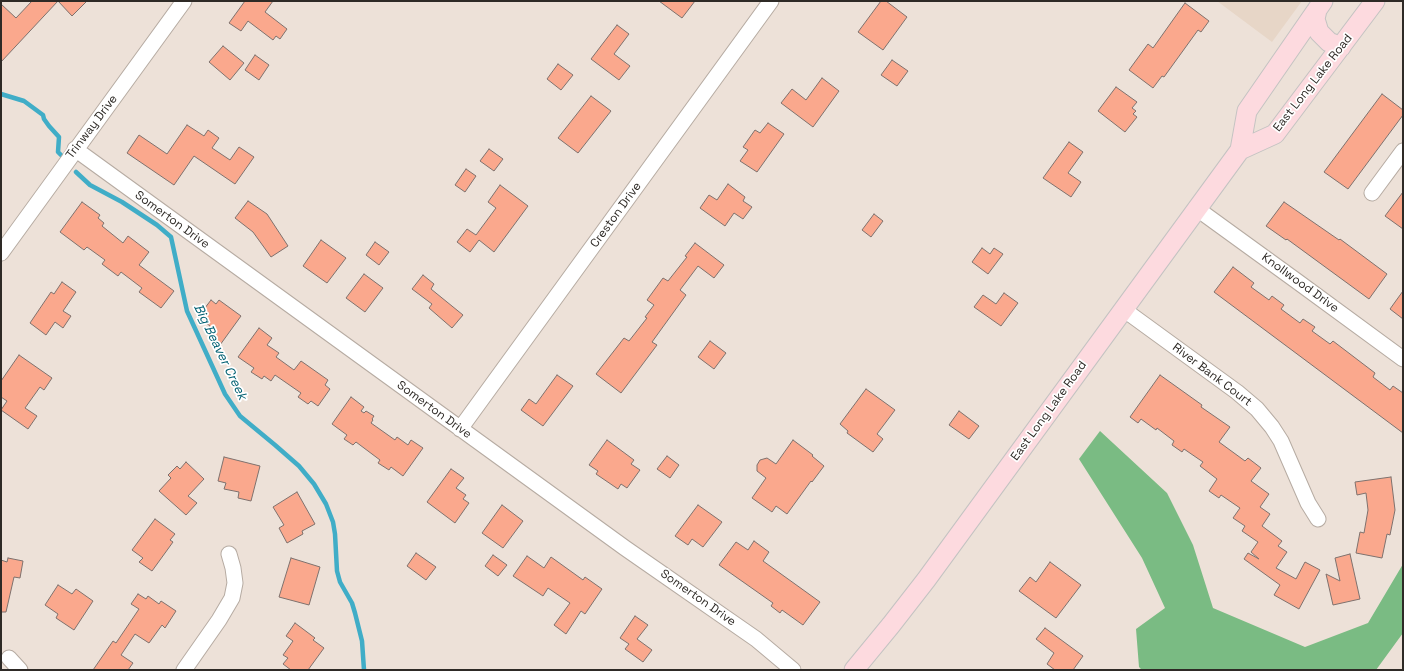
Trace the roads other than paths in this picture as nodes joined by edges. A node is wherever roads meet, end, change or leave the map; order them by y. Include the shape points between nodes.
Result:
1 (184, 1) edge
2 (771, 1) edge
3 (1376, 1) edge
4 (1320, 5) edge
5 (1342, 47) junction
6 (75, 150) junction
7 (1240, 150) junction
8 (1403, 151) edge
9 (1372, 193) dead end
10 (1196, 208) junction
11 (1, 253) edge
12 (1123, 309) junction
13 (1403, 359) edge
14 (460, 429) junction
15 (1318, 519) dead end
16 (229, 554) dead end
17 (9, 658) dead end
18 (20, 670) edge
19 (184, 670) edge
20 (793, 670) edge
21 (854, 670) edge

1 - 6 street, Trinway Drive
2 - 14 street, Creston Drive
3 - 5 main road, East Long Lake Road
4 - 5 main road via 1316,19 1319,32 1329,42
4 - 7 main road, East Long Lake Road via 1247,111
5 - 7 main road, East Long Lake Road via 1275,134
6 - 11 street, Trinway Drive
6 - 14 street, Somerton Drive
7 - 10 main road, East Long Lake Road
8 - 9 street
10 - 12 main road, East Long Lake Road
10 - 13 street, Knollwood Drive
12 - 15 street, River Bank Court via 1257,409 1282,441
12 - 21 main road, East Long Lake Road via 926,580
14 - 20 street, Somerton Drive via 756,639
16 - 19 street via 235,583 232,598 220,620
17 - 18 street

